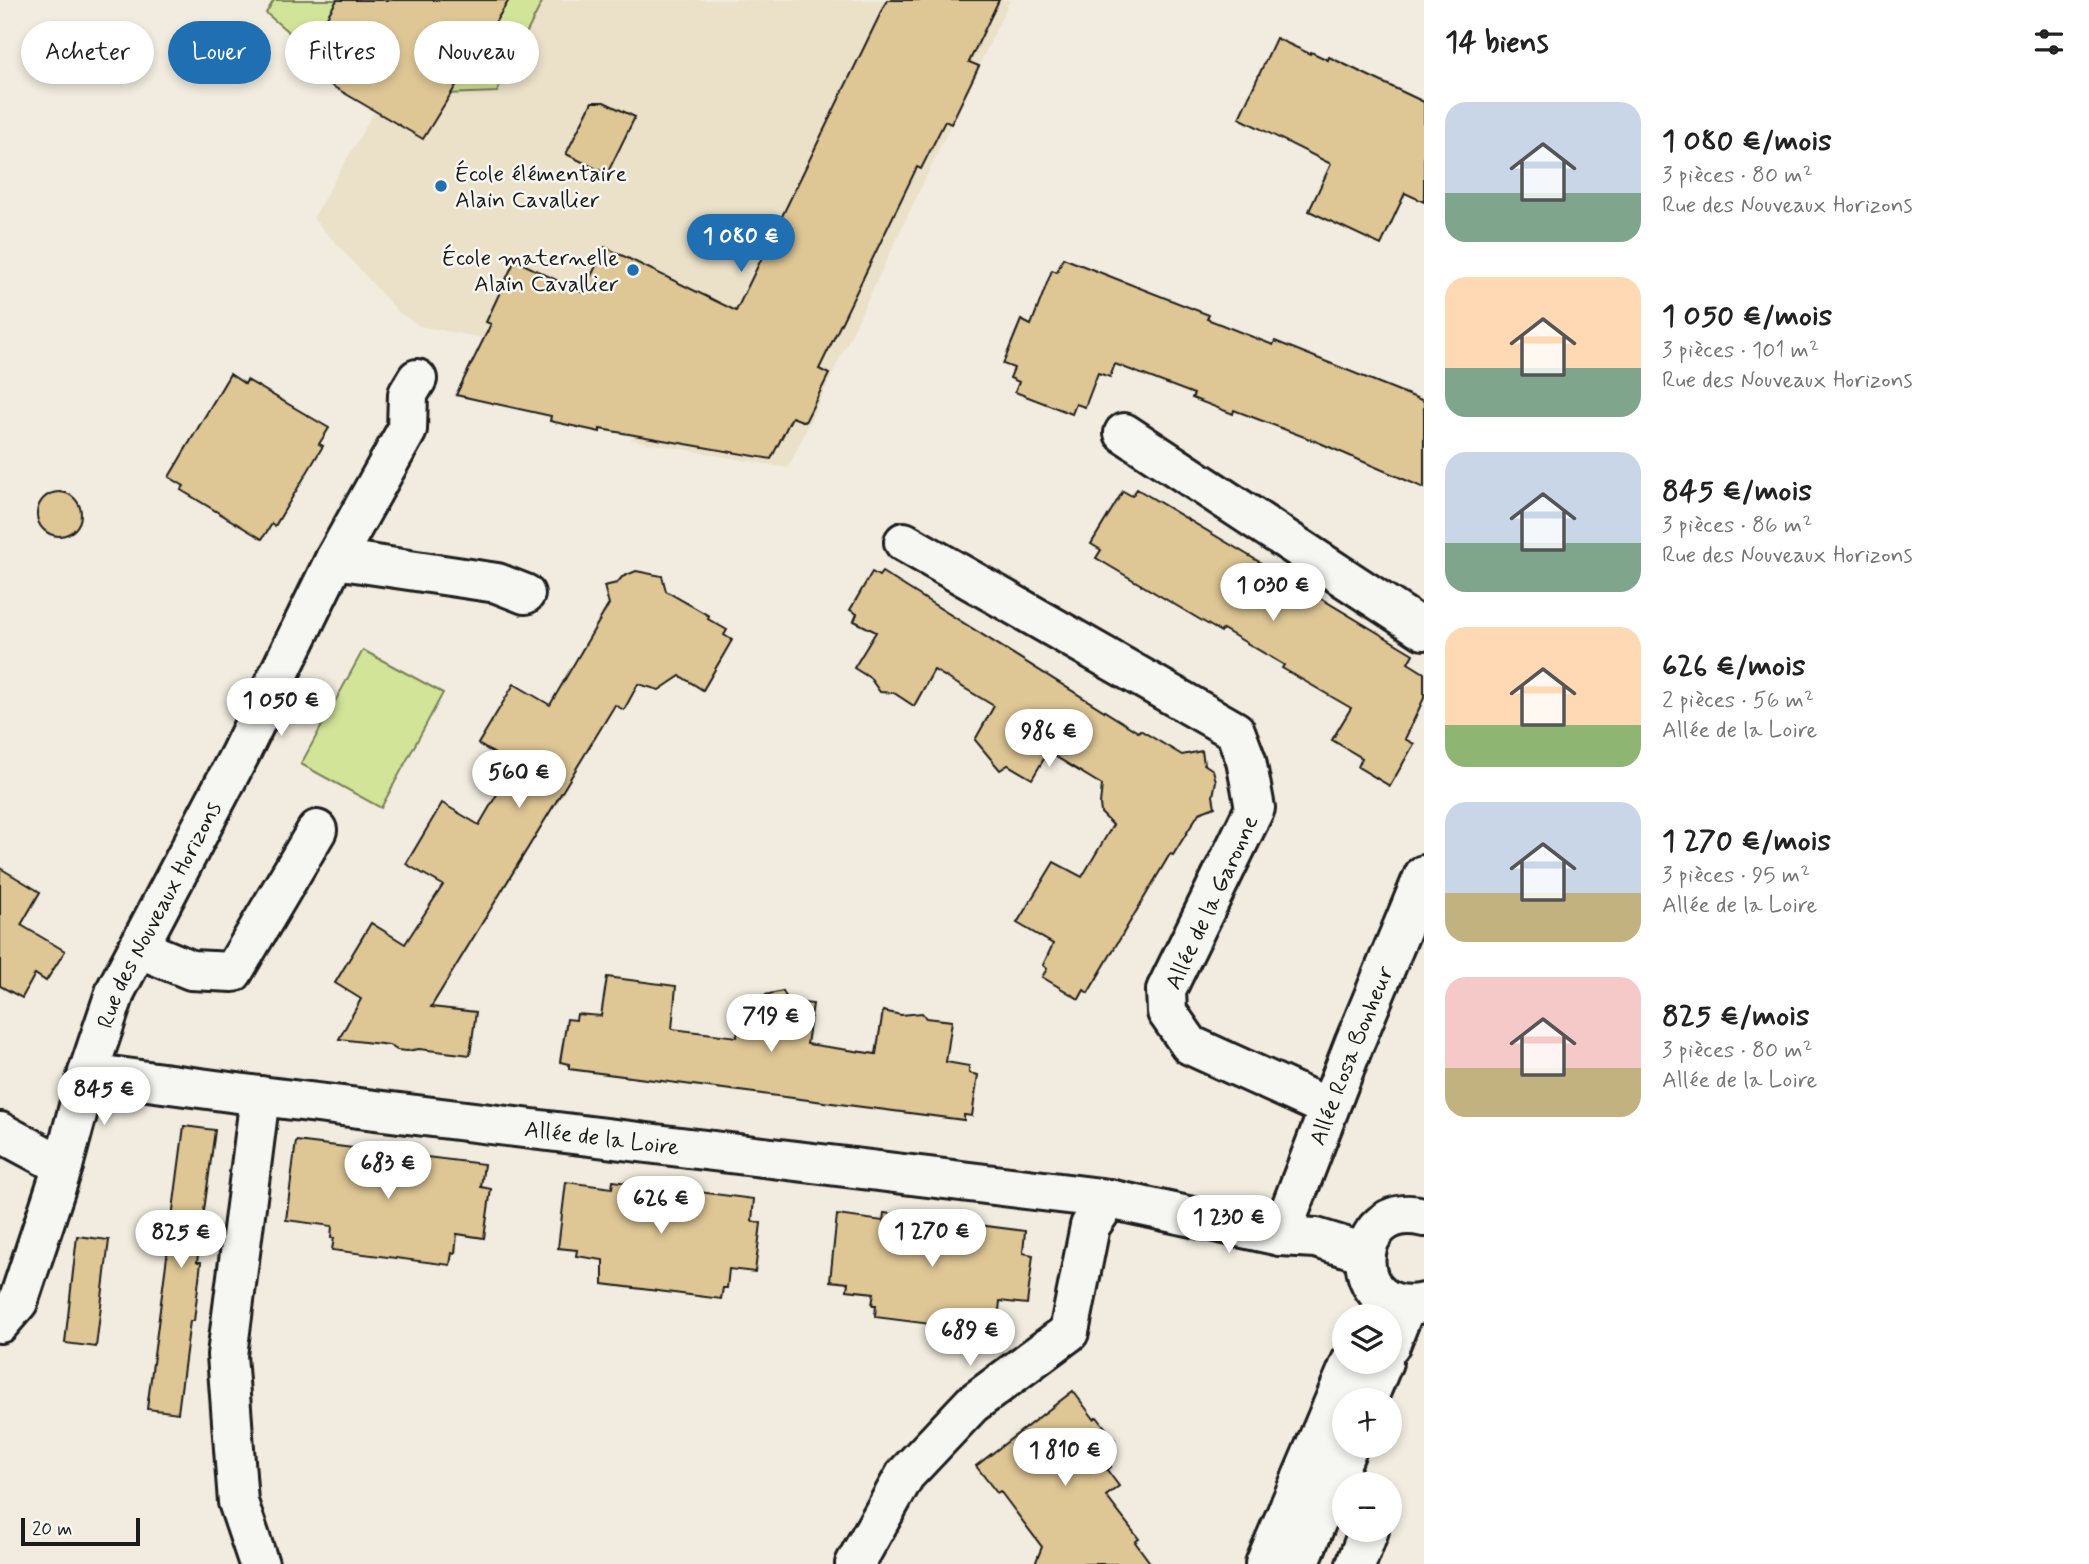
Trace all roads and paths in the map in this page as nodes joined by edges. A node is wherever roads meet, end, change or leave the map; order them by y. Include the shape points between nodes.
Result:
1 (417, 379) dead end
2 (1124, 433) dead end
3 (904, 542) dead end
4 (335, 559) junction
5 (525, 594) dead end
6 (1424, 630) edge
7 (317, 830) dead end
8 (1424, 875) edge
9 (138, 948) junction
10 (88, 1073) junction
11 (260, 1096) junction
12 (1329, 1108) junction
13 (0, 1132) edge
14 (63, 1166) junction
15 (1109, 1199) junction
16 (1424, 1217) edge
17 (1280, 1236) junction
18 (1364, 1252) junction
19 (1393, 1303) edge
20 (0, 1323) edge
21 (1346, 1374) edge
22 (1345, 1467) edge
23 (1364, 1542) edge
24 (259, 1564) edge
25 (855, 1564) edge
26 (1265, 1564) edge
27 (1299, 1564) edge
28 (1356, 1564) edge

1 - 4 street, Rue des Nouveaux Horizons via 408,394 407,430
2 - 6 street
3 - 12 street, Allée de la Garonne via 1235,731 1255,808 1166,990 1167,1012 1190,1045
4 - 5 street via 497,583
4 - 9 street, Rue des Nouveaux Horizons
7 - 9 street via 233,972 191,970
8 - 12 street, Allée Rosa Bonheur
9 - 10 street, Rue des Nouveaux Horizons via 116,990
10 - 11 street, Allée de la Loire
10 - 14 street, Rue des Nouveaux Horizons
11 - 15 street, Allée de la Loire
11 - 24 street via 228,1355 239,1502
12 - 17 street, Allée Rosa Bonheur
13 - 14 street
14 - 20 street, Rue des Nouveaux Horizons via 18,1302
15 - 17 street, Allée de la Loire
15 - 25 street via 1090,1226 1069,1332 972,1404 905,1475
16 - 18 street via 1397,1216 1383,1223
17 - 18 street, Allée de la Loire via 1316,1238
18 - 19 street via 1370,1283
21 - 26 street
22 - 27 street
23 - 28 street

